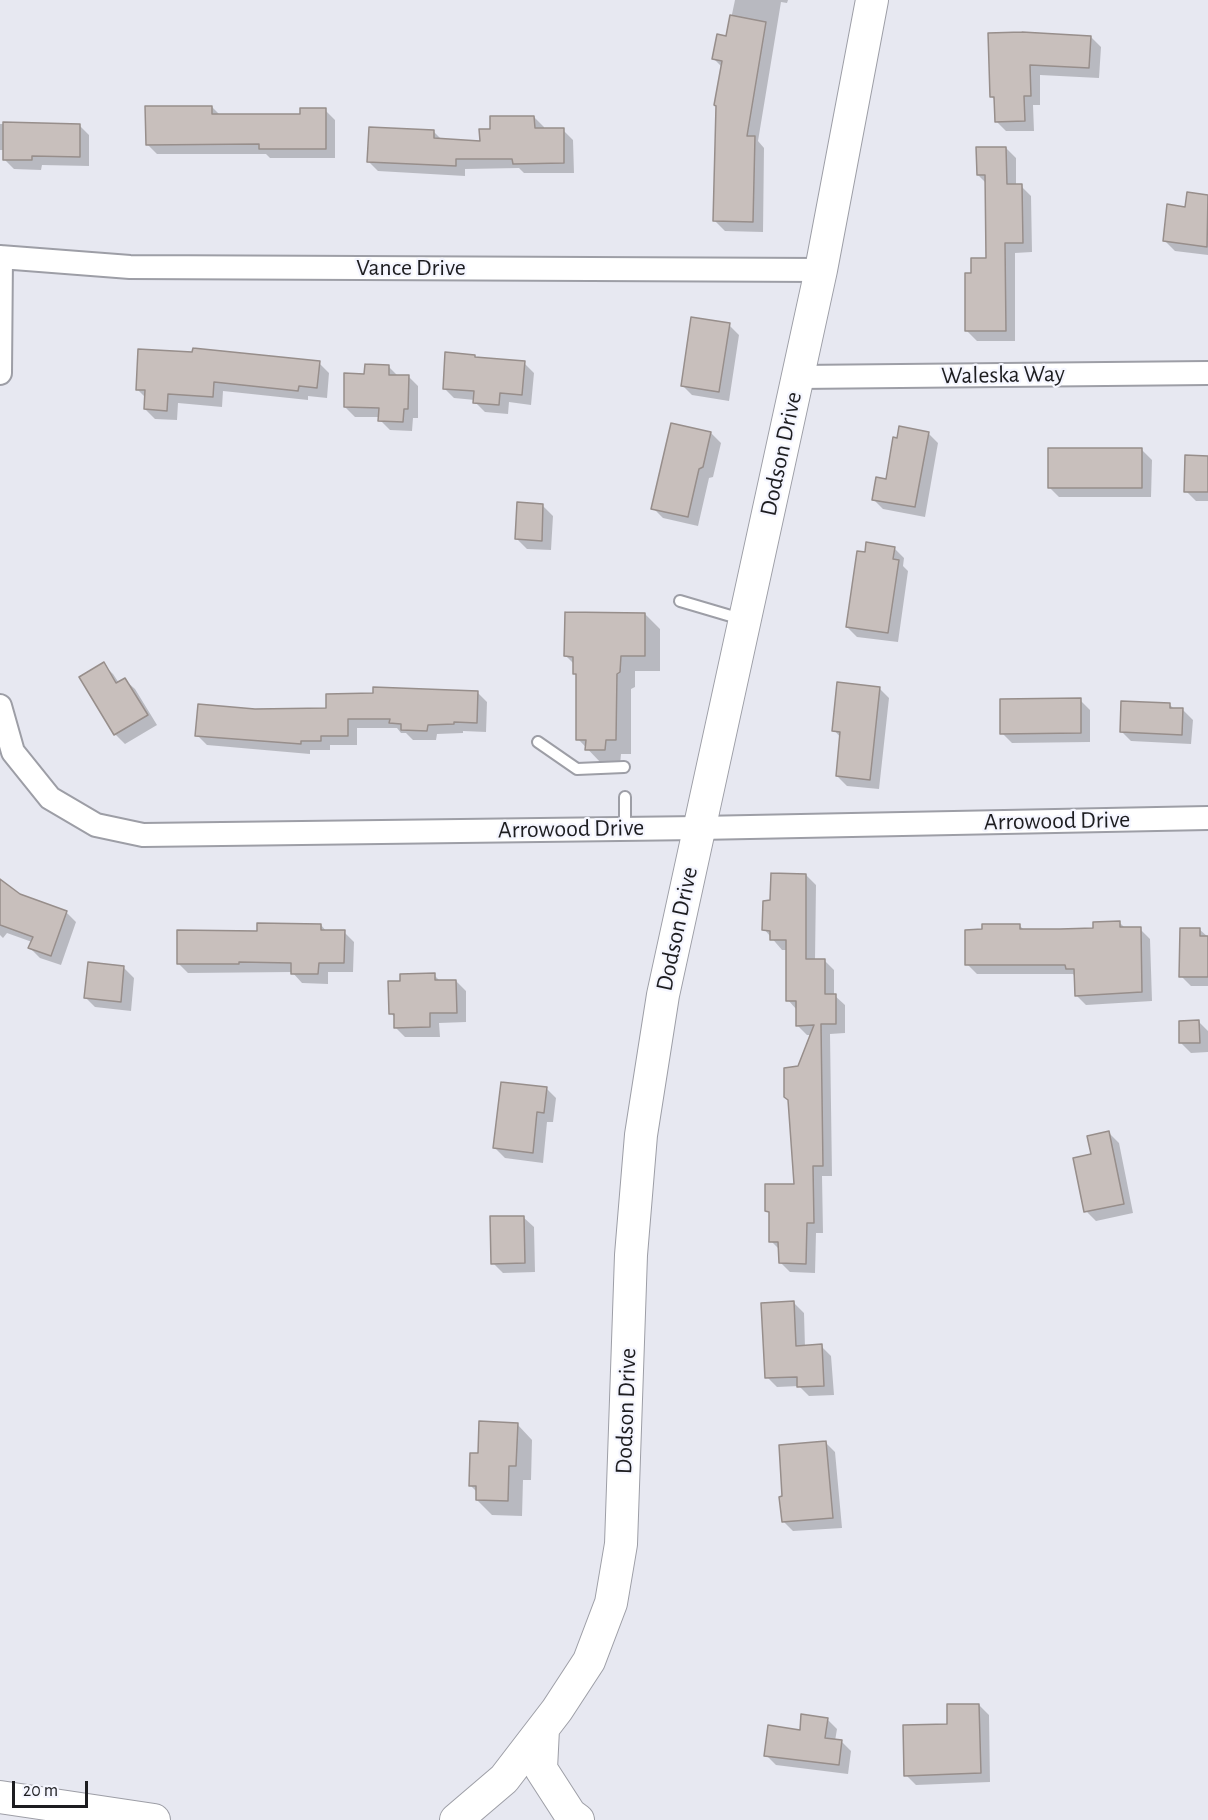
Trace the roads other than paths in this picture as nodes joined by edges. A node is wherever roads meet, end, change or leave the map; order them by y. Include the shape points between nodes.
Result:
1 (872, 0) edge
2 (1, 257) edge
3 (822, 270) junction
4 (1208, 373) edge
5 (0, 374) edge
6 (798, 377) junction
7 (680, 601) dead end
8 (745, 620) junction
9 (0, 706) edge
10 (538, 742) dead end
11 (624, 767) dead end
12 (625, 797) dead end
13 (1208, 818) edge
14 (699, 828) junction
15 (625, 829) junction
16 (543, 1729) junction
17 (0, 1797) edge
18 (154, 1820) edge
19 (456, 1820) edge
20 (578, 1820) edge

1 - 3 street, Dodson Drive
2 - 3 street, Vance Drive via 130,267
2 - 5 street
3 - 6 street, Dodson Drive
4 - 6 street, Waleska Way
6 - 8 street, Dodson Drive
7 - 8 lane
8 - 14 street, Dodson Drive
9 - 15 street, Arrowood Drive via 13,752 50,798 96,825 143,835
10 - 11 lane via 576,769
12 - 15 lane
13 - 14 street, Arrowood Drive
14 - 15 street, Arrowood Drive
14 - 16 street, Dodson Drive via 663,995 641,1135 631,1255 621,1544 613,1592 588,1661
16 - 19 street, Dodson Drive via 504,1779
16 - 20 street via 541,1769
17 - 18 street

